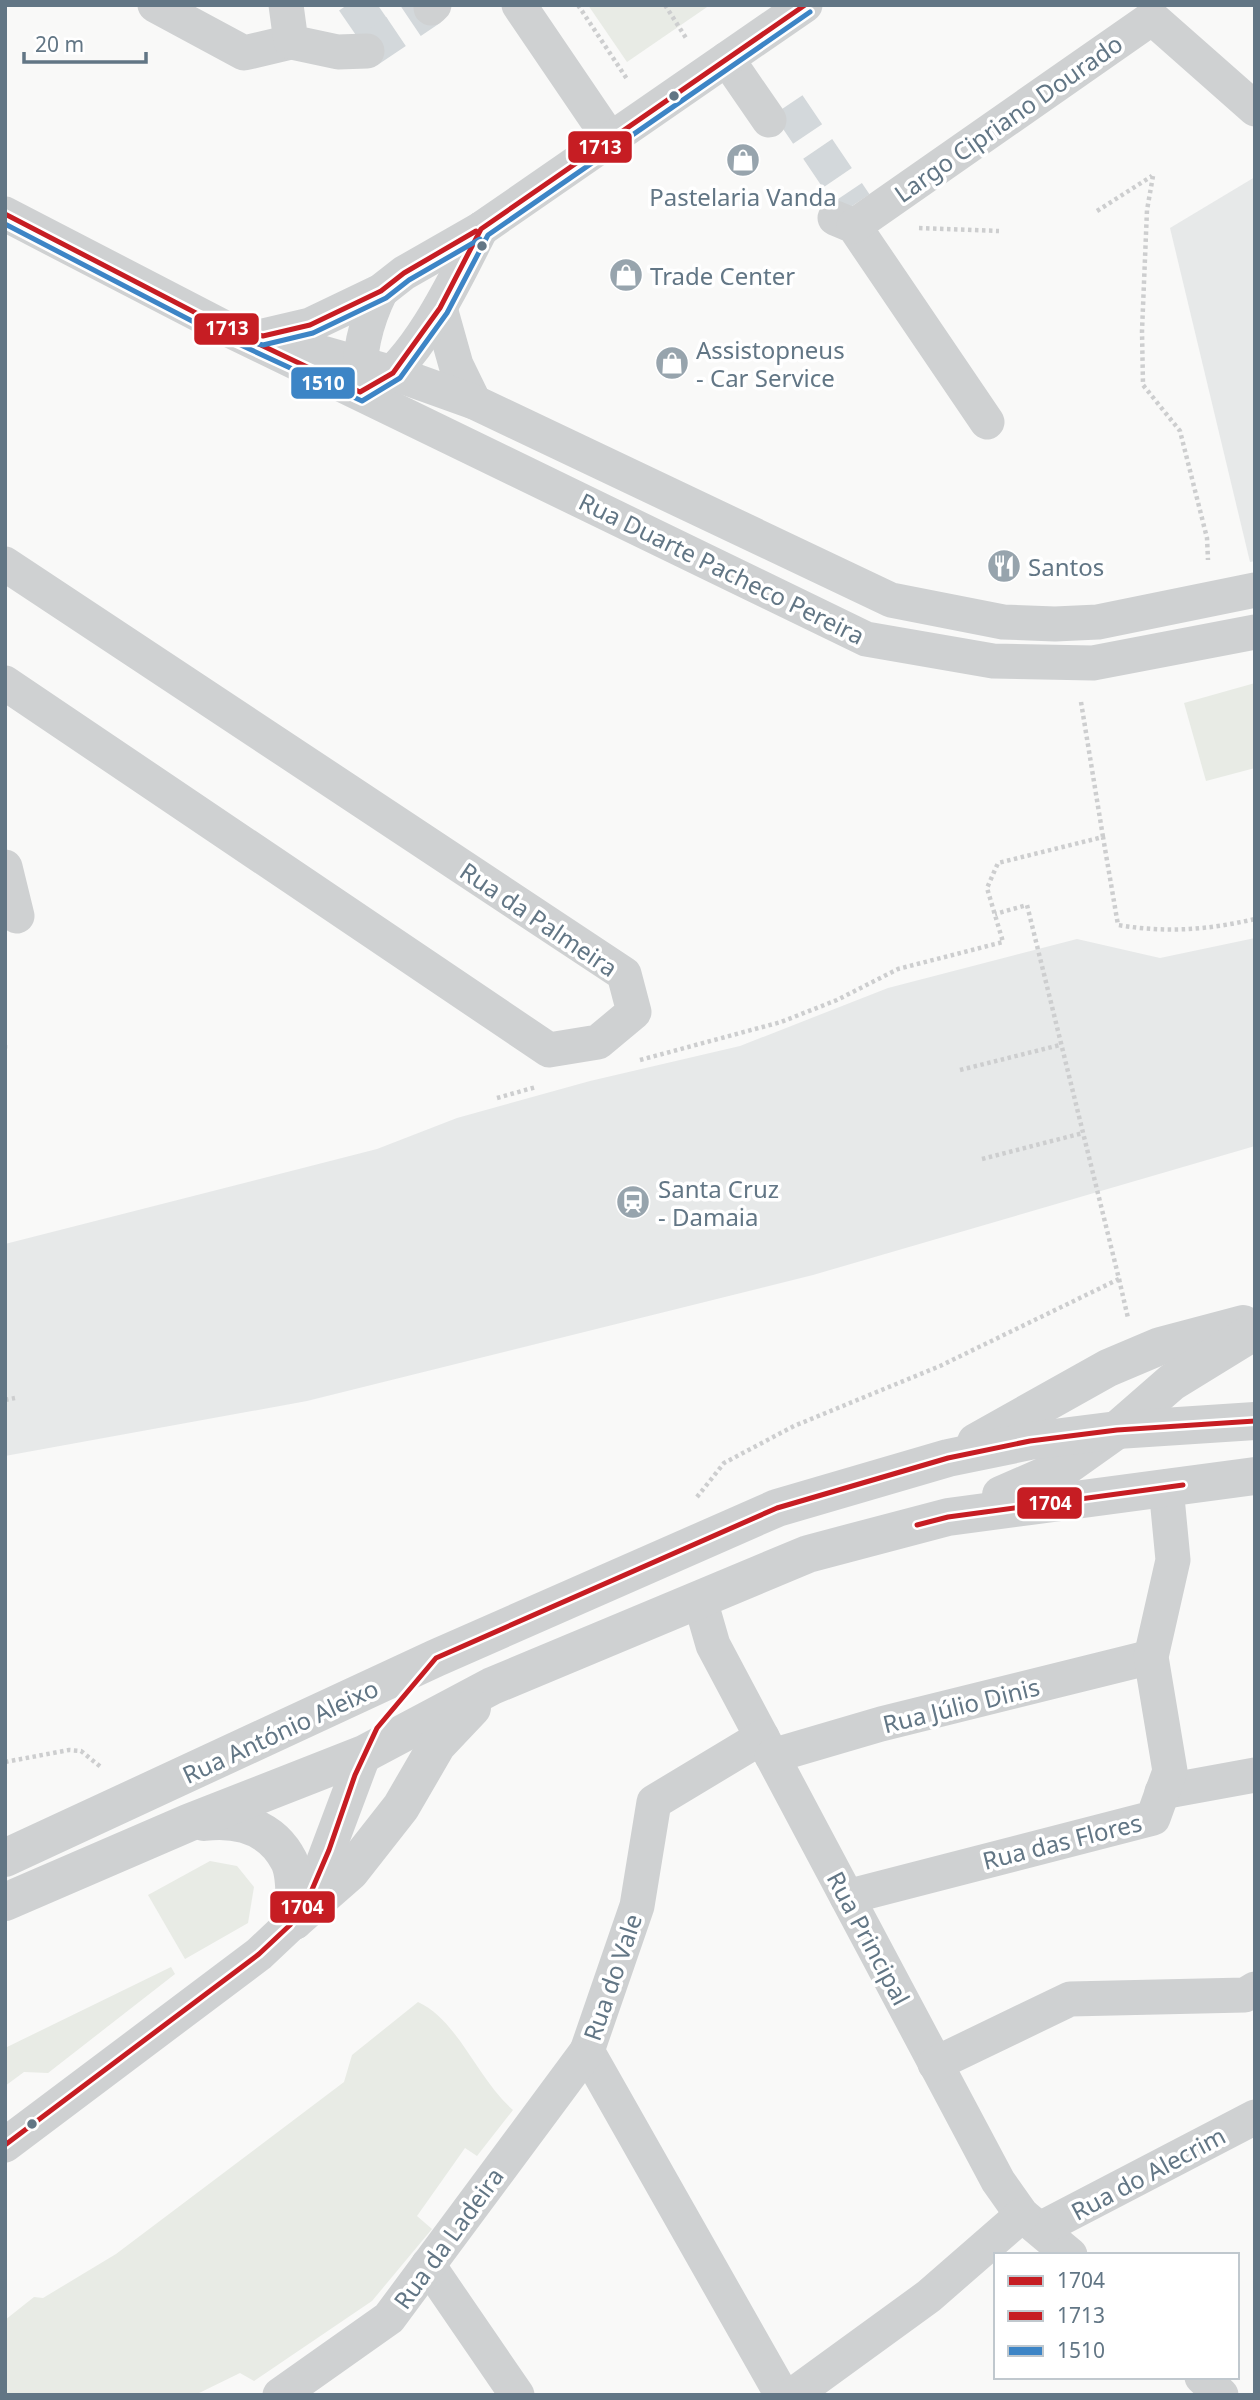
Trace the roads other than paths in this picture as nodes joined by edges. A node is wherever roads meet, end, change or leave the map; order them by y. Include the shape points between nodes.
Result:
1 (155, 5) edge
2 (286, 5) edge
3 (519, 5) edge
4 (805, 5) edge
5 (291, 42) junction
6 (351, 43) tunnel mouth
7 (737, 52) junction
8 (1255, 109) edge
9 (778, 112) tunnel mouth
10 (610, 139) junction
11 (5, 214) edge
12 (481, 229) junction
13 (381, 291) junction
14 (440, 308) junction
15 (223, 327) junction
16 (263, 337) junction
17 (371, 376) junction
18 (474, 402) junction
19 (987, 422) dead end
20 (5, 564) edge
21 (1255, 590) edge
22 (1255, 632) edge
23 (5, 683) edge
24 (5, 867) edge
25 (17, 916) dead end
26 (1255, 1320) edge
27 (1255, 1331) edge
28 (1255, 1421) edge
29 (1117, 1430) junction
30 (948, 1458) junction
31 (1255, 1476) edge
32 (1166, 1487) junction
33 (948, 1517) junction
34 (699, 1600) junction
35 (1151, 1657) junction
36 (436, 1658) junction
37 (492, 1686) junction
38 (767, 1747) junction
39 (364, 1755) junction
40 (1255, 1775) edge
41 (1162, 1792) junction
42 (188, 1823) junction
43 (5, 1858) edge
44 (847, 1897) junction
45 (5, 1902) edge
46 (293, 1922) junction
47 (1255, 1989) edge
48 (587, 2051) junction
49 (935, 2064) junction
50 (1255, 2117) edge
51 (5, 2145) edge
52 (1032, 2222) junction
53 (1068, 2253) edge
54 (428, 2265) junction
55 (1204, 2379) edge
56 (280, 2395) edge
57 (517, 2395) edge
58 (782, 2395) edge
59 (793, 2395) edge
60 (1221, 2395) edge

1 - 5 street via 244,53
2 - 5 street
3 - 10 street
4 - 7 street
5 - 6 street
7 - 9 street
7 - 10 street
8 - 19 street, Largo Cipriano Dourado via 1152,18 848,216
10 - 12 street
11 - 15 street, Rua Duarte Pacheco Pereira
12 - 13 street
12 - 14 street
13 - 16 street via 310,325
13 - 17 street via 370,313
14 - 17 street
14 - 18 street via 456,365
15 - 16 street, Rua Duarte Pacheco Pereira
15 - 17 street, Rua Duarte Pacheco Pereira
16 - 17 street, Rua Duarte Pacheco Pereira
17 - 18 street, Rua Duarte Pacheco Pereira
17 - 22 street, Rua Duarte Pacheco Pereira via 866,639 993,661 1093,663
18 - 21 street, Rua Duarte Pacheco Pereira via 891,600 1003,622 1055,624 1098,622
20 - 23 street, Rua da Palmeira via 624,974 634,1012 598,1042 549,1050
24 - 25 street
26 - 30 street via 1160,1346 1108,1368
27 - 29 street via 1172,1382
28 - 29 street
29 - 30 street
29 - 33 street via 1052,1473
30 - 36 street, Rua António Aleixo via 777,1508
31 - 32 street
32 - 33 street
32 - 35 street, Rua das Flores via 1173,1560
33 - 34 street, Rua António Aleixo via 808,1554
34 - 37 street, Rua António Aleixo
34 - 38 street, Rua Principal via 713,1645
35 - 38 street, Rua Júlio Dinis via 881,1724
35 - 41 street, Rua das Flores via 1170,1771
36 - 39 street via 398,1699
36 - 43 street, Rua António Aleixo
37 - 39 street, Rua António Aleixo
37 - 46 street via 437,1745 401,1807 357,1864
38 - 44 street, Rua Principal
38 - 48 street, Rua do Vale via 654,1802 637,1906
39 - 42 street, Rua António Aleixo
39 - 46 street via 322,1866
40 - 41 street
41 - 44 street, Rua das Flores via 1153,1818
42 - 45 street, Rua António Aleixo
42 - 46 street via 247,1823 272,1838 290,1862
44 - 49 street, Rua Principal
46 - 51 street via 259,1954
47 - 49 street via 1245,1995 1070,1999
48 - 54 street, Rua da Ladeira
48 - 58 street, Rua do Vale
49 - 52 street, Rua Principal via 998,2181
50 - 52 street, Rua do Alecrim
52 - 53 street, Rua Principal
52 - 59 street
54 - 56 street, Rua da Ladeira via 388,2318
54 - 57 street
55 - 60 street

